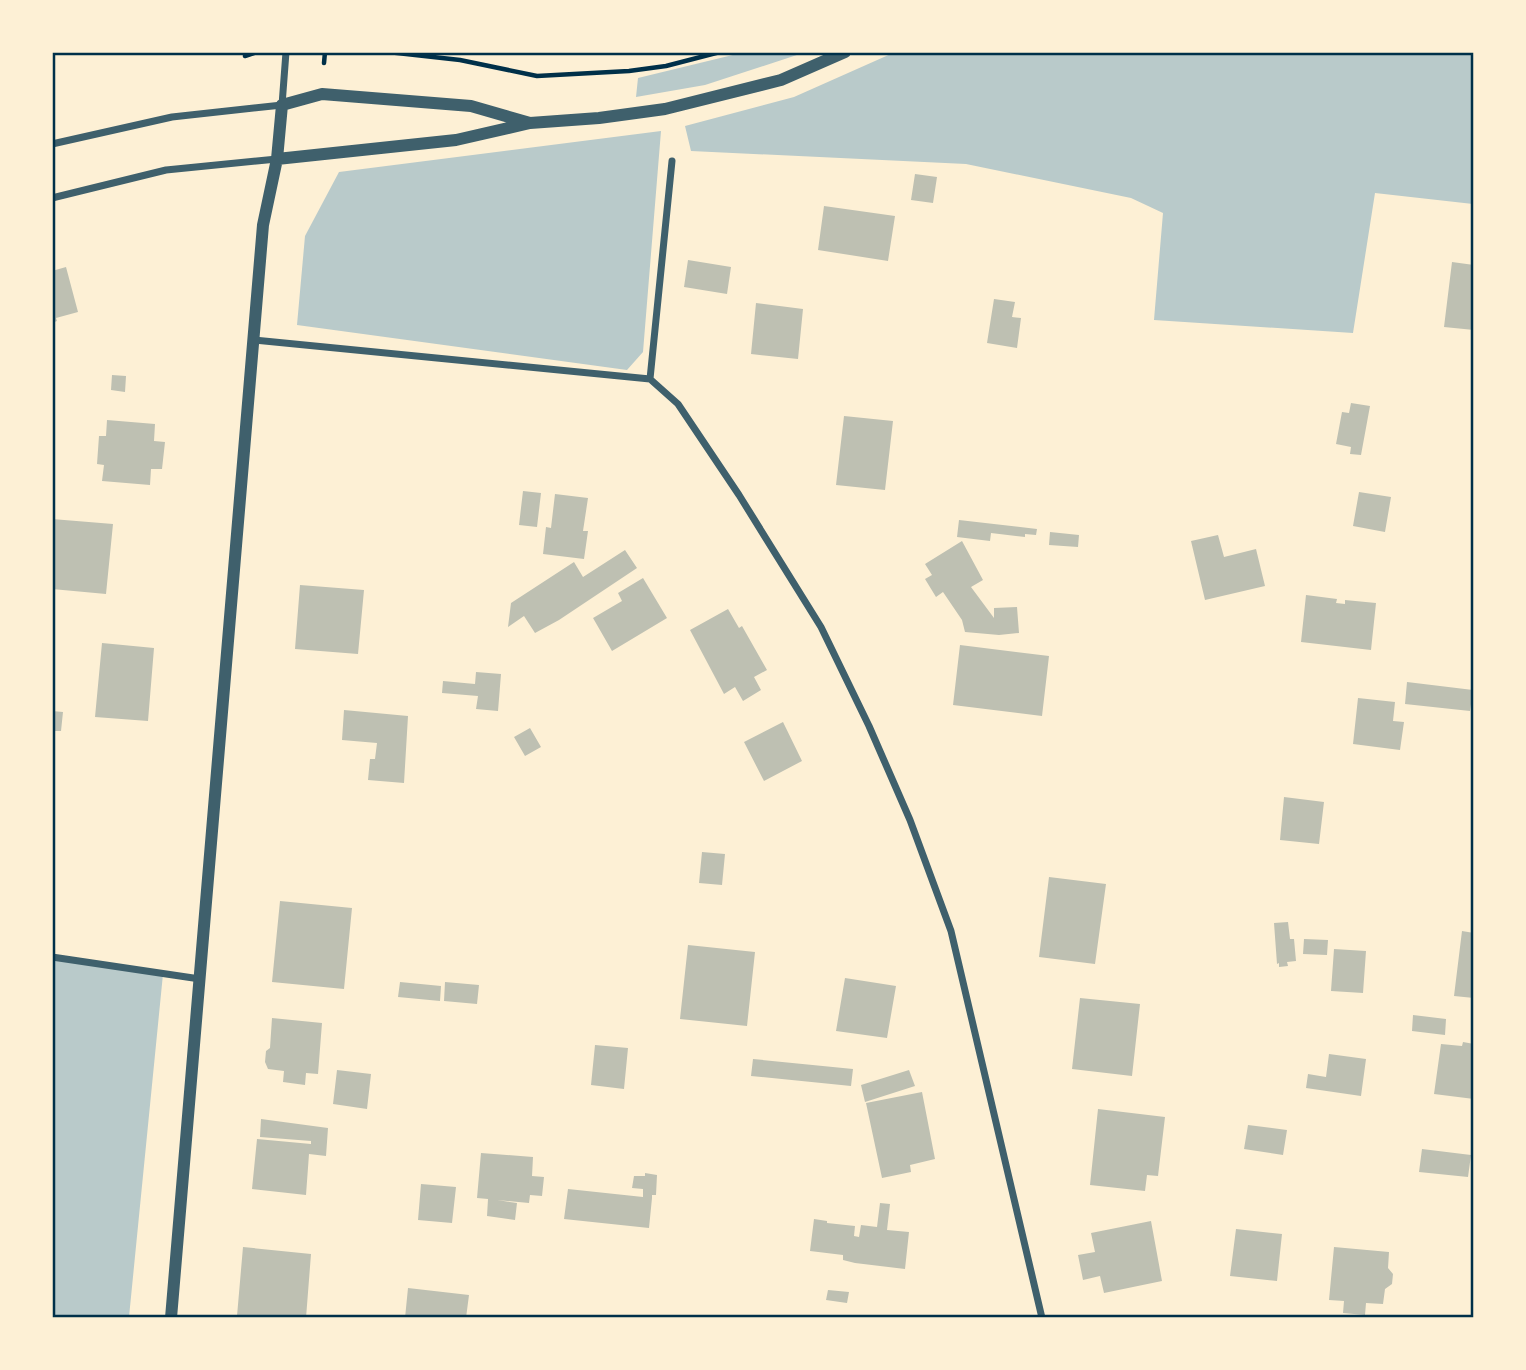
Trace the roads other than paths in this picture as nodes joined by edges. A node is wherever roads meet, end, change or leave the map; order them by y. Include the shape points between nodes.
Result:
1 (286, 52) edge
2 (845, 52) edge
3 (282, 105) junction
4 (530, 122) junction
5 (52, 144) edge
6 (277, 159) junction
7 (672, 161) dead end
8 (52, 198) edge
9 (254, 340) junction
10 (650, 379) junction
11 (52, 957) edge
12 (200, 979) junction
13 (171, 1318) edge
14 (1042, 1318) edge

1 - 3 street
2 - 4 street via 781,80 665,109
3 - 4 street via 322,94 471,106
3 - 5 street via 172,117
3 - 6 street
4 - 6 street via 456,140
6 - 8 street via 166,170
6 - 9 street via 263,225
7 - 10 street
9 - 10 street
9 - 12 street
10 - 14 street via 678,404 821,627 910,820 951,931
11 - 12 street
12 - 13 street

